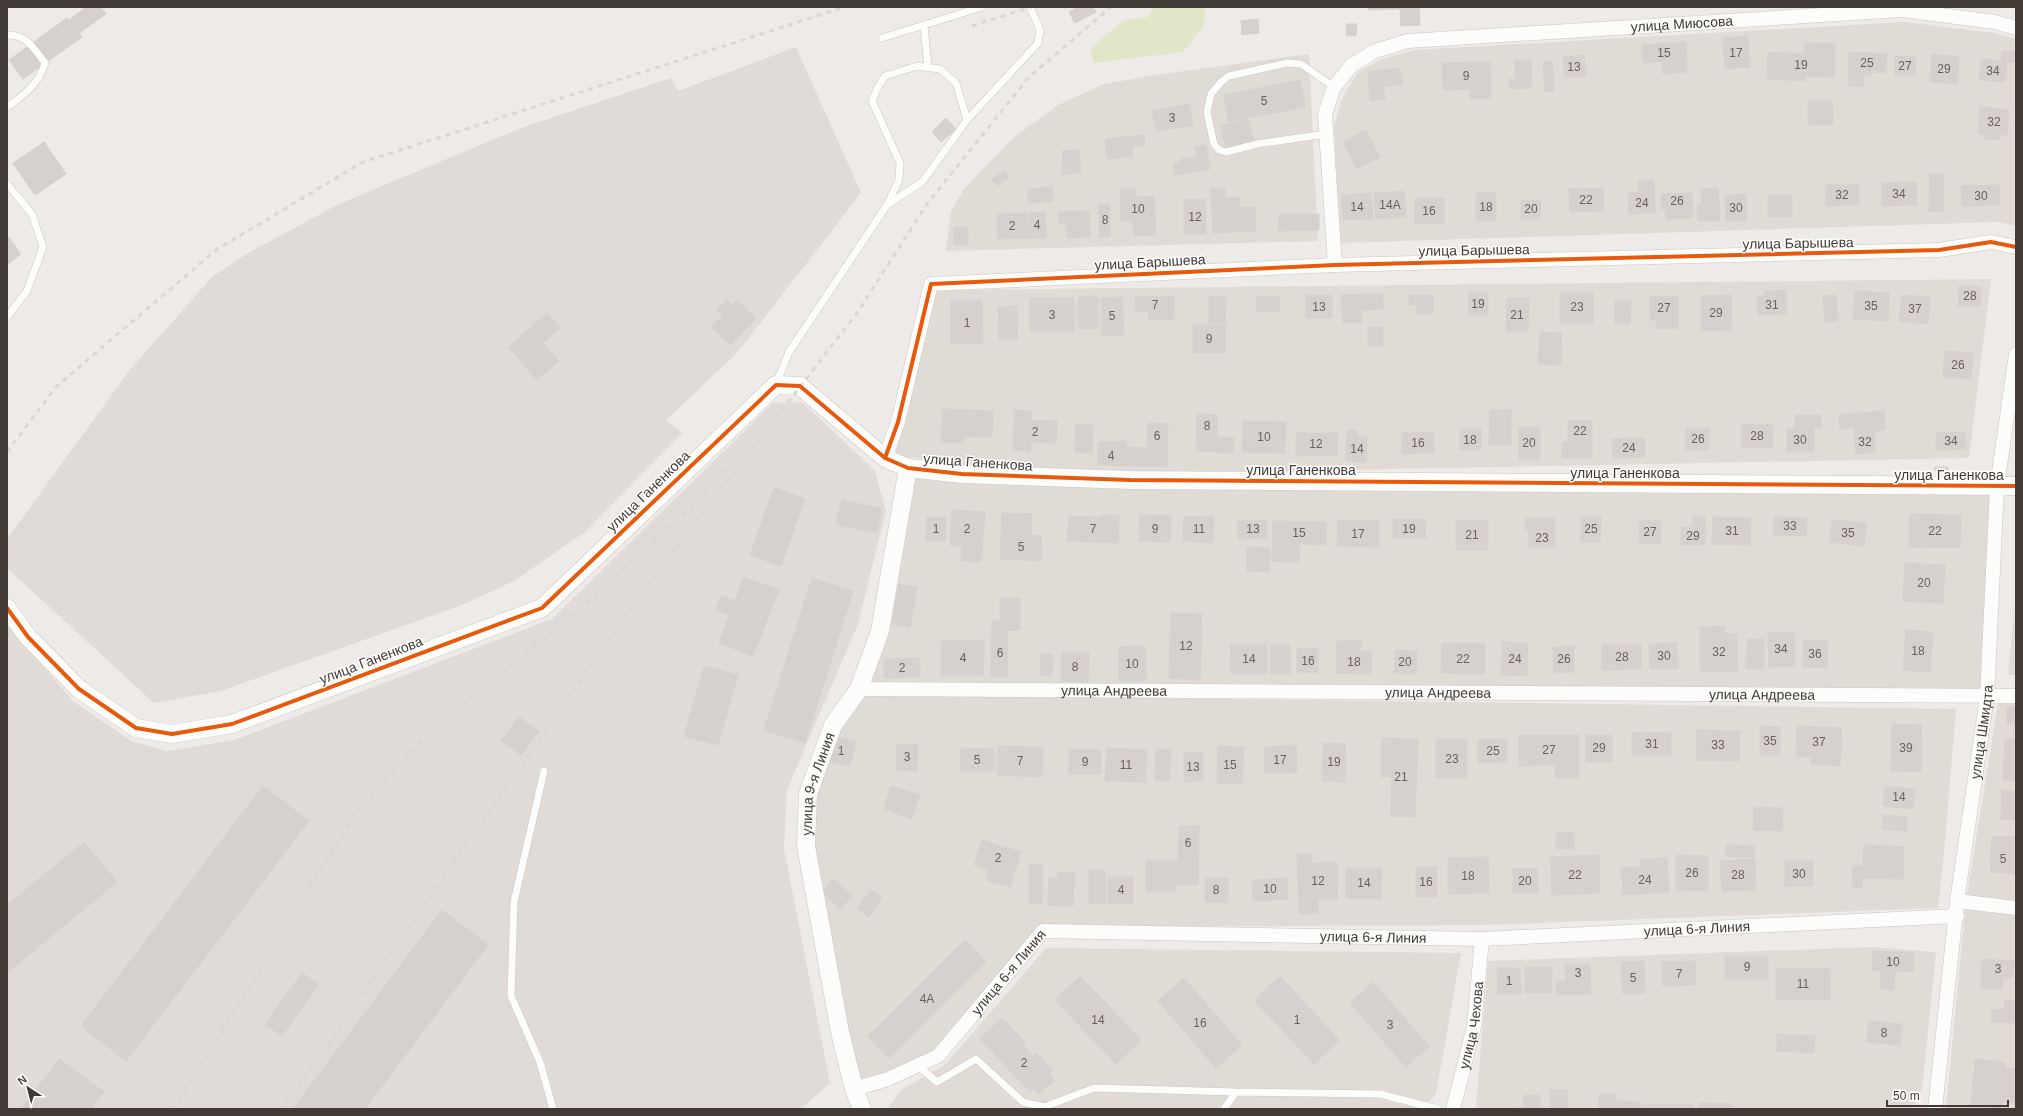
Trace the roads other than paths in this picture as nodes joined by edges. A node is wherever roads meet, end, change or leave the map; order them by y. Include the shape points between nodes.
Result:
1 (982, 7) edge
2 (1030, 7) edge
3 (924, 25) junction
4 (2016, 28) edge
5 (7, 35) edge
6 (882, 38) dead end
7 (928, 66) junction
8 (1334, 87) junction
9 (7, 107) edge
10 (967, 120) junction
11 (1326, 134) junction
12 (7, 184) edge
13 (887, 205) junction
14 (2016, 247) edge
15 (1335, 265) junction
16 (9, 311) edge
17 (2016, 354) edge
18 (776, 385) junction
19 (884, 458) junction
20 (908, 468) junction
21 (1997, 486) junction
22 (2016, 486) edge
23 (7, 608) edge
24 (859, 688) junction
25 (2016, 696) edge
26 (1987, 697) junction
27 (544, 771) dead end
28 (1958, 901) junction
29 (2016, 908) edge
30 (1957, 916) junction
31 (1482, 939) junction
32 (918, 1066) junction
33 (854, 1089) junction
34 (1236, 1092) junction
35 (553, 1109) edge
36 (862, 1109) edge
37 (1224, 1109) edge
38 (1438, 1109) edge
39 (1453, 1109) edge
40 (1936, 1109) edge

1 - 3 lane
2 - 10 lane via 1040,30 1038,43
3 - 6 lane
3 - 7 lane
4 - 8 street, улица Миюсова via 1995,22 1902,10 1408,41 1375,51 1351,66
5 - 9 lane via 17,35 31,44 45,63 44,69 29,91
7 - 10 lane via 940,69 956,83
7 - 13 lane via 917,66 885,76 872,101 900,162 899,180
8 - 11 street via 1325,114
8 - 11 lane via 1301,64 1288,63 1229,76 1211,94 1207,112 1214,144 1219,150 1226,152 1257,144
10 - 13 lane via 922,182
11 - 15 street
12 - 16 lane via 32,214 43,246 26,291
13 - 18 lane via 789,352
14 - 15 street, улица Барышева via 1991,242 1939,250
15 - 19 street, улица Барышева via 931,284 898,422
17 - 21 street, улица Шмидта
18 - 19 street, улица Ганенкова via 800,386
18 - 23 street, улица Ганенкова via 542,608 232,724 172,734 136,728 79,689 28,637
19 - 20 street, улица Ганенкова
20 - 21 street, улица Ганенкова via 962,474 1130,480
20 - 24 street, улица 9-я Линия via 880,631
21 - 22 street, улица Ганенкова
21 - 26 street, улица Шмидта
24 - 26 street, улица Андреева
24 - 33 street, улица 9-я Линия via 833,725 808,794 806,846 840,1032
25 - 26 street, улица Андреева
26 - 28 street, улица Шмидта
27 - 35 lane via 514,902 511,996 540,1062
28 - 29 street
28 - 30 street, улица Шмидта
30 - 31 street, улица 6-я Линия
30 - 40 street, улица Шмидта
31 - 32 street, улица 6-я Линия via 1043,931 938,1056
31 - 39 street, улица Чехова via 1474,1027
32 - 33 street, улица 6-я Линия via 888,1079
32 - 34 lane via 937,1082 976,1059 1023,1102 1044,1107 1094,1088
33 - 36 street, улица 9-я Линия
34 - 37 lane
34 - 38 lane via 1380,1094

